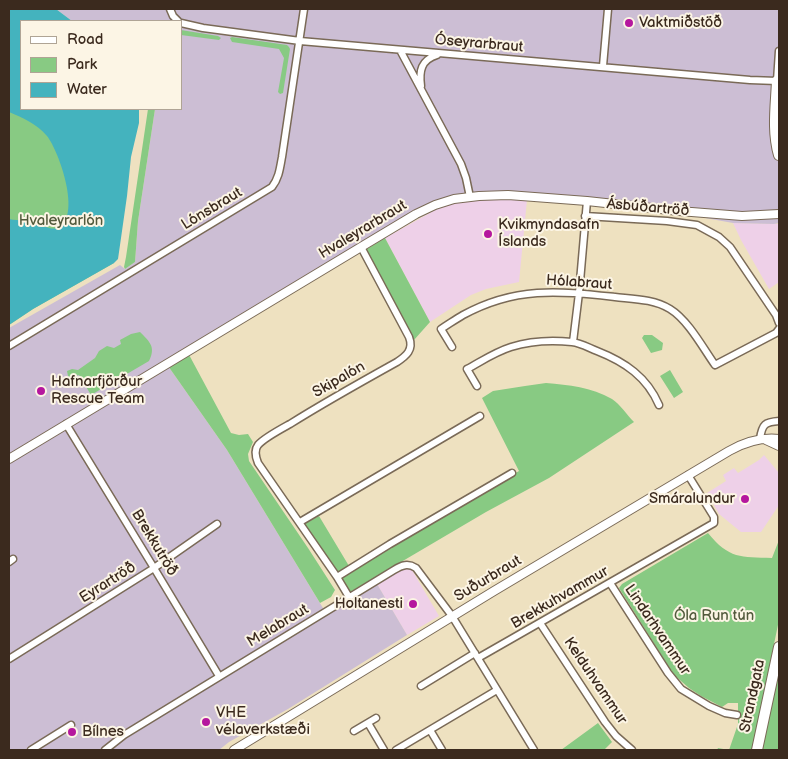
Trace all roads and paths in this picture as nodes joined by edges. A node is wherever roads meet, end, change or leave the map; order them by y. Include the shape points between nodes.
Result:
1 (170, 9) edge
2 (304, 9) edge
3 (608, 9) edge
4 (177, 20) edge
5 (182, 23) edge
6 (300, 41) junction
7 (400, 50) junction
8 (779, 51) edge
9 (444, 54) junction
10 (603, 66) junction
11 (777, 81) junction
12 (421, 90) junction
13 (778, 96) edge
14 (779, 155) edge
15 (470, 196) junction
16 (587, 201) junction
17 (779, 214) edge
18 (586, 216) junction
19 (361, 247) junction
20 (579, 293) junction
21 (779, 323) edge
22 (779, 329) edge
23 (573, 342) junction
24 (9, 346) edge
25 (452, 347) dead end
26 (477, 386) dead end
27 (658, 405) dead end
28 (480, 416) dead end
29 (779, 421) edge
30 (66, 424) junction
31 (762, 439) junction
32 (779, 439) edge
33 (779, 446) edge
34 (9, 460) edge
35 (512, 473) dead end
36 (688, 475) junction
37 (300, 522) junction
38 (217, 524) dead end
39 (154, 568) junction
40 (337, 577) junction
41 (610, 583) junction
42 (349, 597) junction
43 (452, 616) junction
44 (540, 623) junction
45 (779, 647) edge
46 (476, 656) junction
47 (9, 659) edge
48 (219, 676) junction
49 (421, 686) dead end
50 (497, 690) junction
51 (737, 715) dead end
52 (376, 718) dead end
53 (368, 723) junction
54 (71, 725) dead end
55 (430, 730) junction
56 (354, 731) dead end
57 (31, 750) edge
58 (105, 750) edge
59 (234, 750) edge
60 (384, 750) edge
61 (396, 750) edge
62 (442, 750) edge
63 (534, 750) edge
64 (632, 750) edge
65 (757, 750) edge

1 - 4 street
2 - 6 street, Lónsbraut
3 - 10 street
5 - 6 street, Óseyrarbraut
6 - 7 street, Óseyrarbraut
6 - 24 street, Lónsbraut via 282,156 272,188
7 - 9 street, Óseyrarbraut
7 - 12 street
8 - 11 street
9 - 10 street, Óseyrarbraut
9 - 12 street via 434,56 424,64 420,74
10 - 11 street, Óseyrarbraut
11 - 13 main road
12 - 15 street via 464,170
13 - 14 main road via 775,126
15 - 16 street, Hvaleyrarbraut via 508,195
15 - 19 street, Hvaleyrarbraut via 422,211
16 - 17 street, Hvaleyrarbraut via 742,216
16 - 18 street
18 - 20 street
18 - 21 street, Ásbúðartröð via 678,222 712,232 730,247
19 - 30 street, Hvaleyrarbraut
19 - 37 street, Skipalón via 409,337 410,350 397,362 258,444 258,463
20 - 22 street, Hólabraut via 657,302 665,306 685,322 715,365 776,334
20 - 23 street
20 - 25 street, Hólabraut via 526,294 481,307 441,329
23 - 26 street via 532,343 497,352 467,369
23 - 27 street via 612,357 635,372 650,387
28 - 37 street
29 - 31 street via 765,424 761,429
30 - 34 street, Hvaleyrarbraut
30 - 39 street, Brekkutröð
31 - 32 street, Suðurbraut
31 - 33 street
31 - 36 street, Suðurbraut via 740,445
35 - 40 street
36 - 41 street, Brekkuhvammur via 714,517 714,523
36 - 43 street, Suðurbraut
37 - 40 street, Skipalón
38 - 39 street, Eyrartröð
39 - 47 street, Eyrartröð
39 - 48 street, Brekkutröð
40 - 42 street, Skipalón
41 - 44 street, Brekkuhvammur
41 - 51 street, Lindarhvammur via 681,689 709,706
42 - 43 street, Melabraut via 400,566 412,566
42 - 48 street, Melabraut
43 - 46 street
43 - 59 street, Suðurbraut
44 - 46 street, Brekkuhvammur
44 - 64 street, Kelduhvammur via 605,722
45 - 65 main road, Strandgata
46 - 49 street, Brekkuhvammur
46 - 50 street
48 - 58 street, Melabraut
50 - 55 street
50 - 63 street
52 - 53 street
53 - 56 street
53 - 60 street
54 - 57 street
55 - 61 street
55 - 62 street

